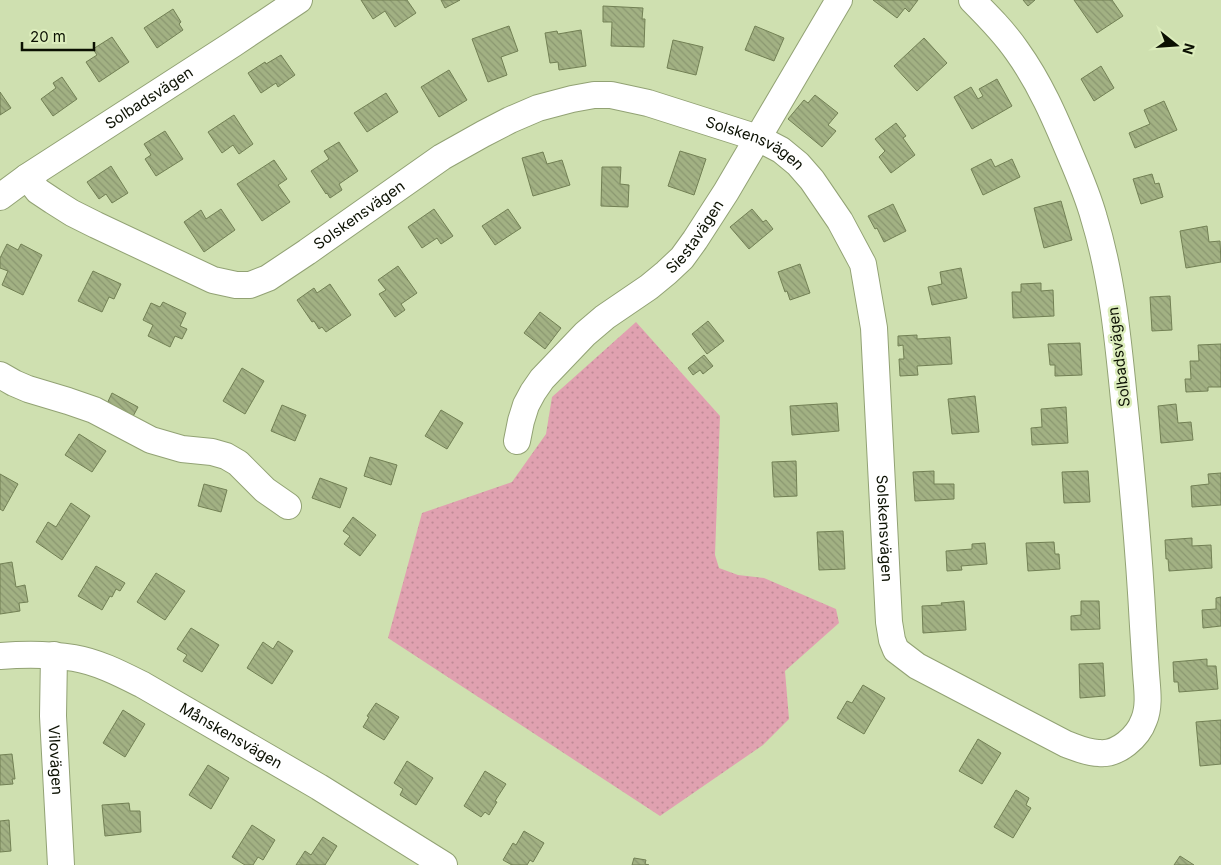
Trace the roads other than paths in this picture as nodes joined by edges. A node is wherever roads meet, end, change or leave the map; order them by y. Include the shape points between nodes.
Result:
1 (299, 0) edge
2 (839, 0) edge
3 (972, 0) edge
4 (758, 138) junction
5 (27, 177) junction
6 (0, 197) edge
7 (0, 374) edge
8 (517, 441) dead end
9 (288, 506) dead end
10 (54, 655) junction
11 (0, 656) edge
12 (1127, 744) joint
13 (61, 865) edge
14 (444, 865) edge

1 - 5 street, Solbadsvägen
2 - 4 street, Siestavägen
3 - 12 street, Solbadsvägen via 1016,50 1052,111 1094,217 1109,281 1127,428 1148,698 1145,718 1138,733
4 - 5 street, Solskensvägen via 648,103 611,95 594,95 538,108 442,157 268,278 250,285 213,280 96,225 38,191
4 - 8 street, Siestavägen via 682,258 585,334 542,379 526,405
4 - 12 street, Solskensvägen via 781,150 807,174 840,221 863,264 874,328 889,622 896,650 917,666 1066,744 1101,754
5 - 6 street, Solbadsvägen
7 - 9 street via 28,389 94,410 152,440 226,456
10 - 11 street, Månskensvägen
10 - 13 street, Vilovägen via 53,716
10 - 14 street, Månskensvägen via 95,664 143,685

